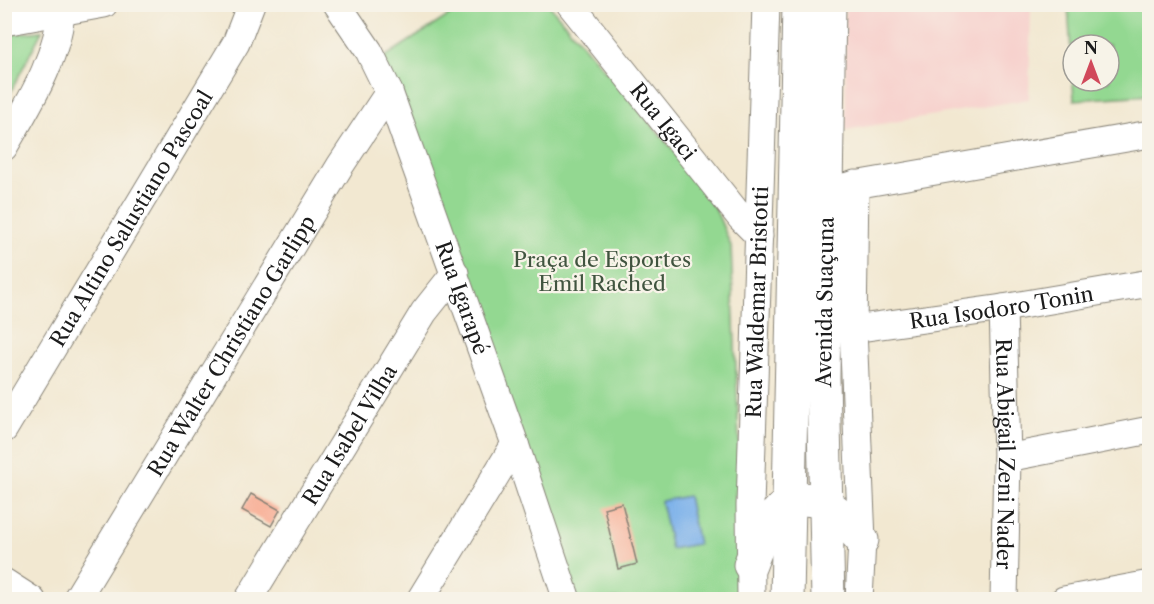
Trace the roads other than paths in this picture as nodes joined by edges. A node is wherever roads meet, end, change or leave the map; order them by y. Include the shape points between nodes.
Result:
1 (104, 4) edge
2 (251, 4) edge
3 (337, 4) edge
4 (570, 4) edge
5 (766, 4) edge
6 (799, 4) edge
7 (829, 4) edge
8 (62, 8) edge
9 (4, 22) edge
10 (389, 93) junction
11 (1149, 134) edge
12 (4, 147) edge
13 (840, 187) junction
14 (759, 236) junction
15 (455, 273) junction
16 (1149, 283) edge
17 (1003, 308) junction
18 (853, 328) junction
19 (4, 429) edge
20 (1149, 430) edge
21 (515, 444) junction
22 (1007, 458) junction
23 (788, 502) junction
24 (826, 504) junction
25 (862, 540) junction
26 (750, 565) junction
27 (4, 582) edge
28 (1149, 584) edge
29 (32, 600) edge
30 (76, 600) edge
31 (248, 600) edge
32 (420, 600) edge
33 (567, 600) edge
34 (751, 600) edge
35 (787, 600) edge
36 (828, 600) edge
37 (859, 600) edge
38 (1004, 600) edge
39 (1064, 600) edge

1 - 8 street
2 - 19 street, Rua Altino Salustiano Pascoal via 236,43
3 - 10 street, Rua Igarapé via 369,51
4 - 14 street, Rua Igaci
5 - 14 street, Rua Waldemar Bristotti
6 - 23 main road, Avenida Suaçuna
7 - 13 main road, Avenida Suaçuna
8 - 9 street
8 - 12 street via 54,50 36,92
10 - 15 street, Rua Igarapé
10 - 30 street, Rua Walter Christiano Garlipp via 340,166
11 - 13 street
13 - 18 street
13 - 24 main road, Avenida Suaçuna via 823,378
14 - 26 street, Rua Waldemar Bristotti
15 - 21 street, Rua Igarapé
15 - 31 street, Rua Isabel Vilha via 424,312
16 - 17 street, Rua Isodoro Tonin
17 - 18 street, Rua Isodoro Tonin
17 - 22 street, Rua Abigail Zeni Nader
18 - 25 street
20 - 22 street
21 - 32 street
21 - 33 street, Rua Igarapé
22 - 38 street, Rua Abigail Zeni Nader
23 - 24 main road
23 - 26 main road via 777,511 761,536
23 - 35 main road, Avenida Suaçuna
24 - 25 main road
24 - 36 main road, Avenida Suaçuna
25 - 37 street
26 - 34 street, Rua Waldemar Bristotti
27 - 29 street
28 - 39 street

